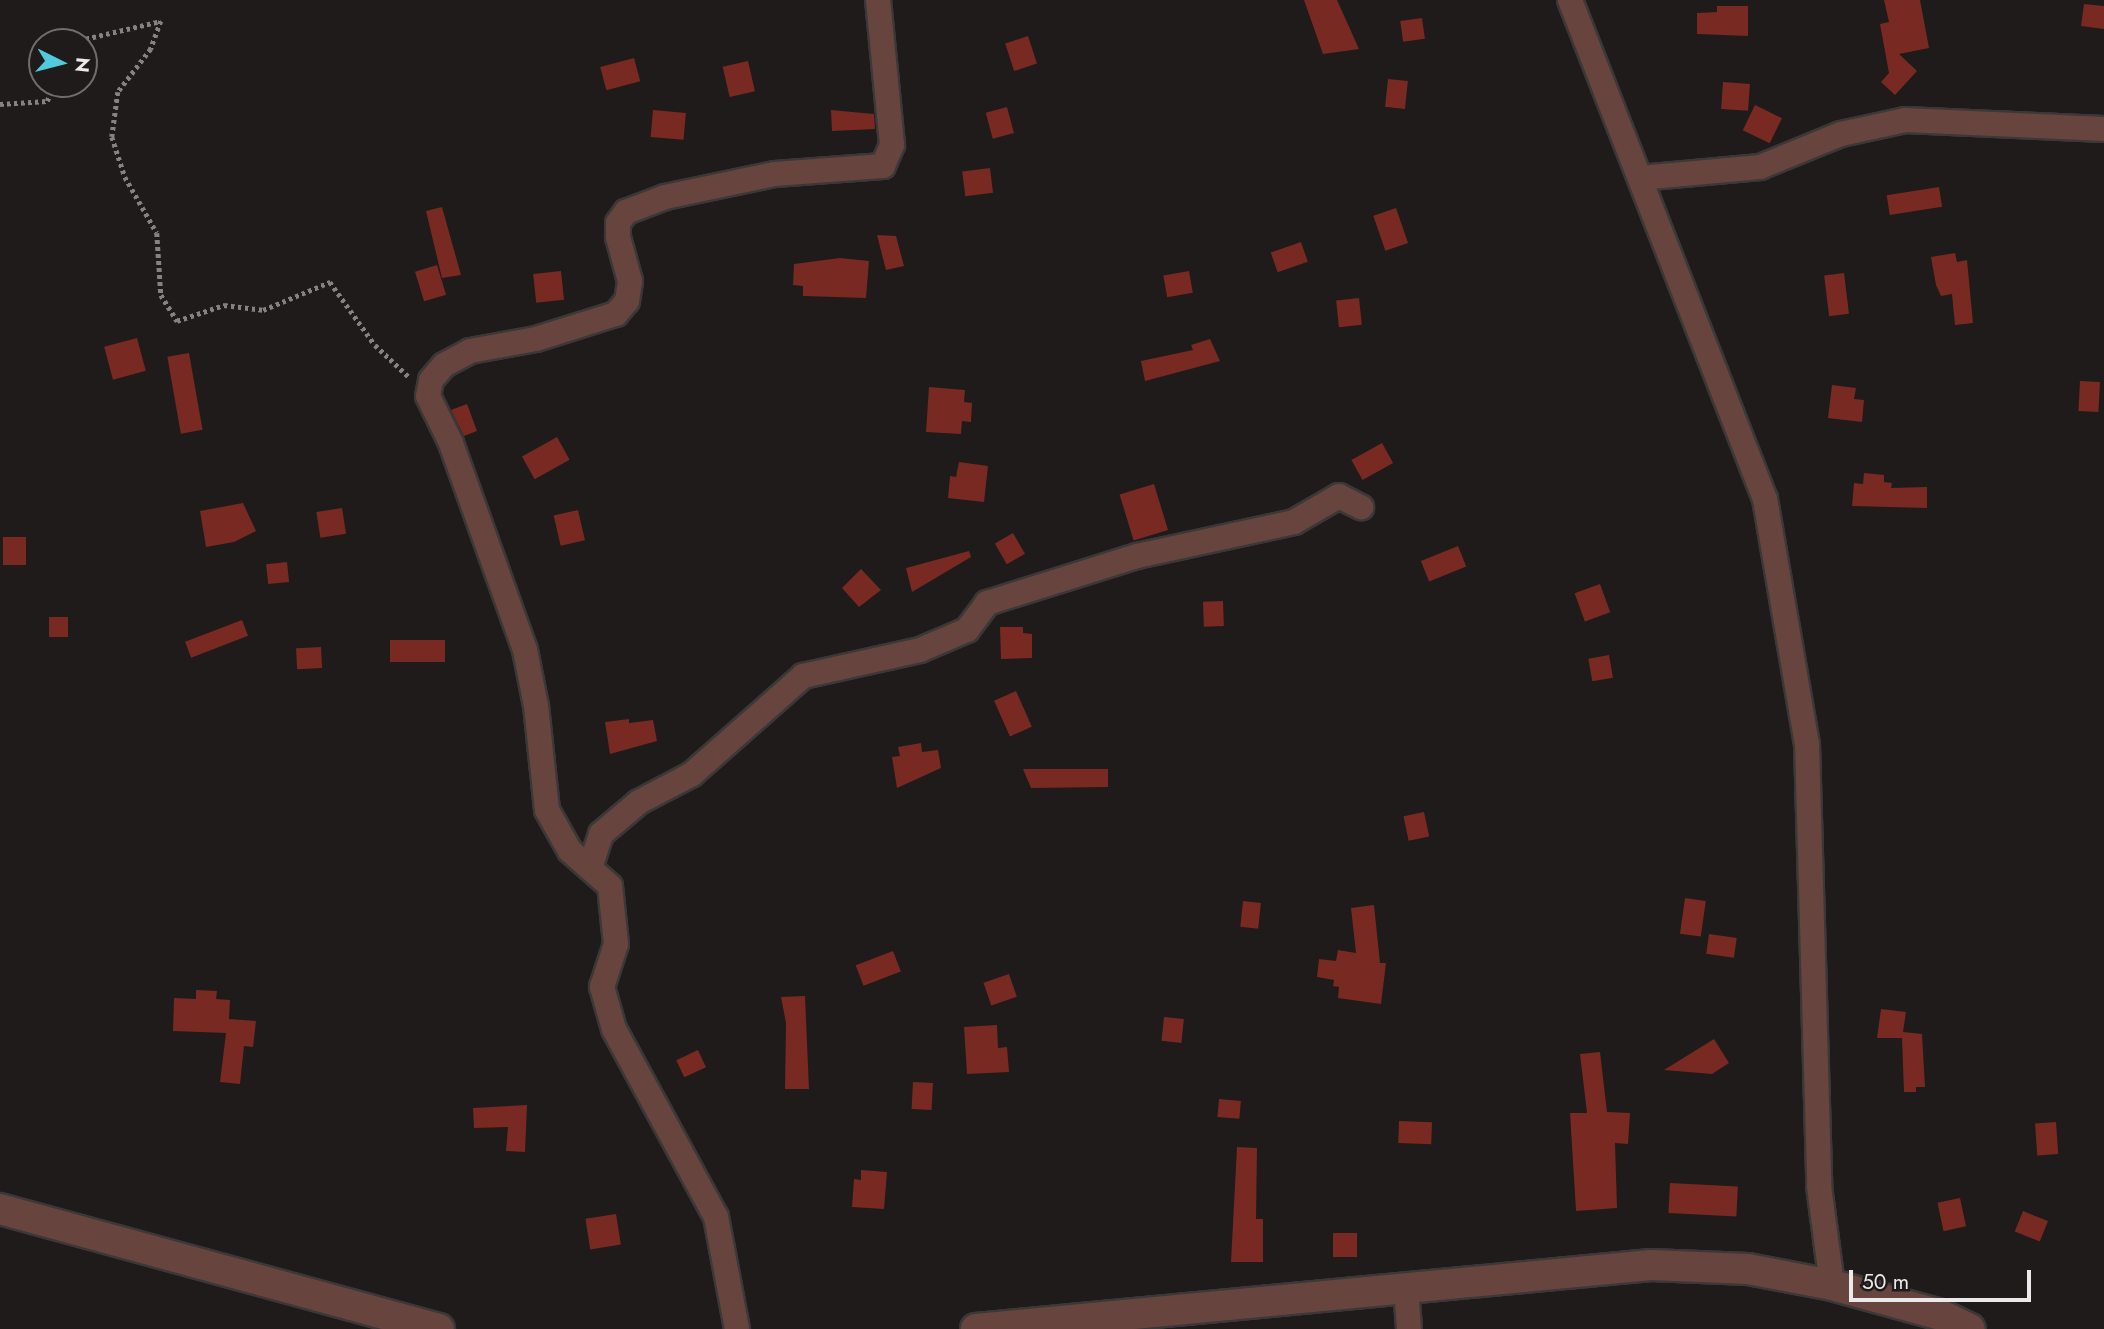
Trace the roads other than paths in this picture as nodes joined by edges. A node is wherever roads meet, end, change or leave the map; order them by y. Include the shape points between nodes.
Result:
1 (878, 0) edge
2 (1570, 0) edge
3 (2104, 130) edge
4 (1640, 178) junction
5 (1361, 507) dead end
6 (590, 868) junction
7 (0, 1209) edge
8 (1832, 1285) junction
9 (1406, 1288) junction
10 (439, 1329) edge
11 (737, 1329) edge
12 (976, 1329) edge
13 (1409, 1329) edge
14 (1970, 1329) edge

1 - 6 street via 892,145 883,166 775,174 664,197 626,212 618,223 618,237 630,281 627,301 616,314 536,339 470,351 430,380 428,396 451,443 525,650 547,810 570,851
2 - 4 street
3 - 4 street via 1905,120 1841,134 1760,167
4 - 8 street via 1765,499 1791,643 1807,744 1819,1186
5 - 6 street via 1339,496 1294,522 1137,556 987,603 967,630 920,650 803,676 692,774 639,802 601,834
6 - 11 street via 610,886 616,944 602,987 614,1029 716,1217
7 - 10 street
8 - 9 street via 1748,1269 1651,1265
8 - 14 street via 1941,1315
9 - 12 street
9 - 13 street

